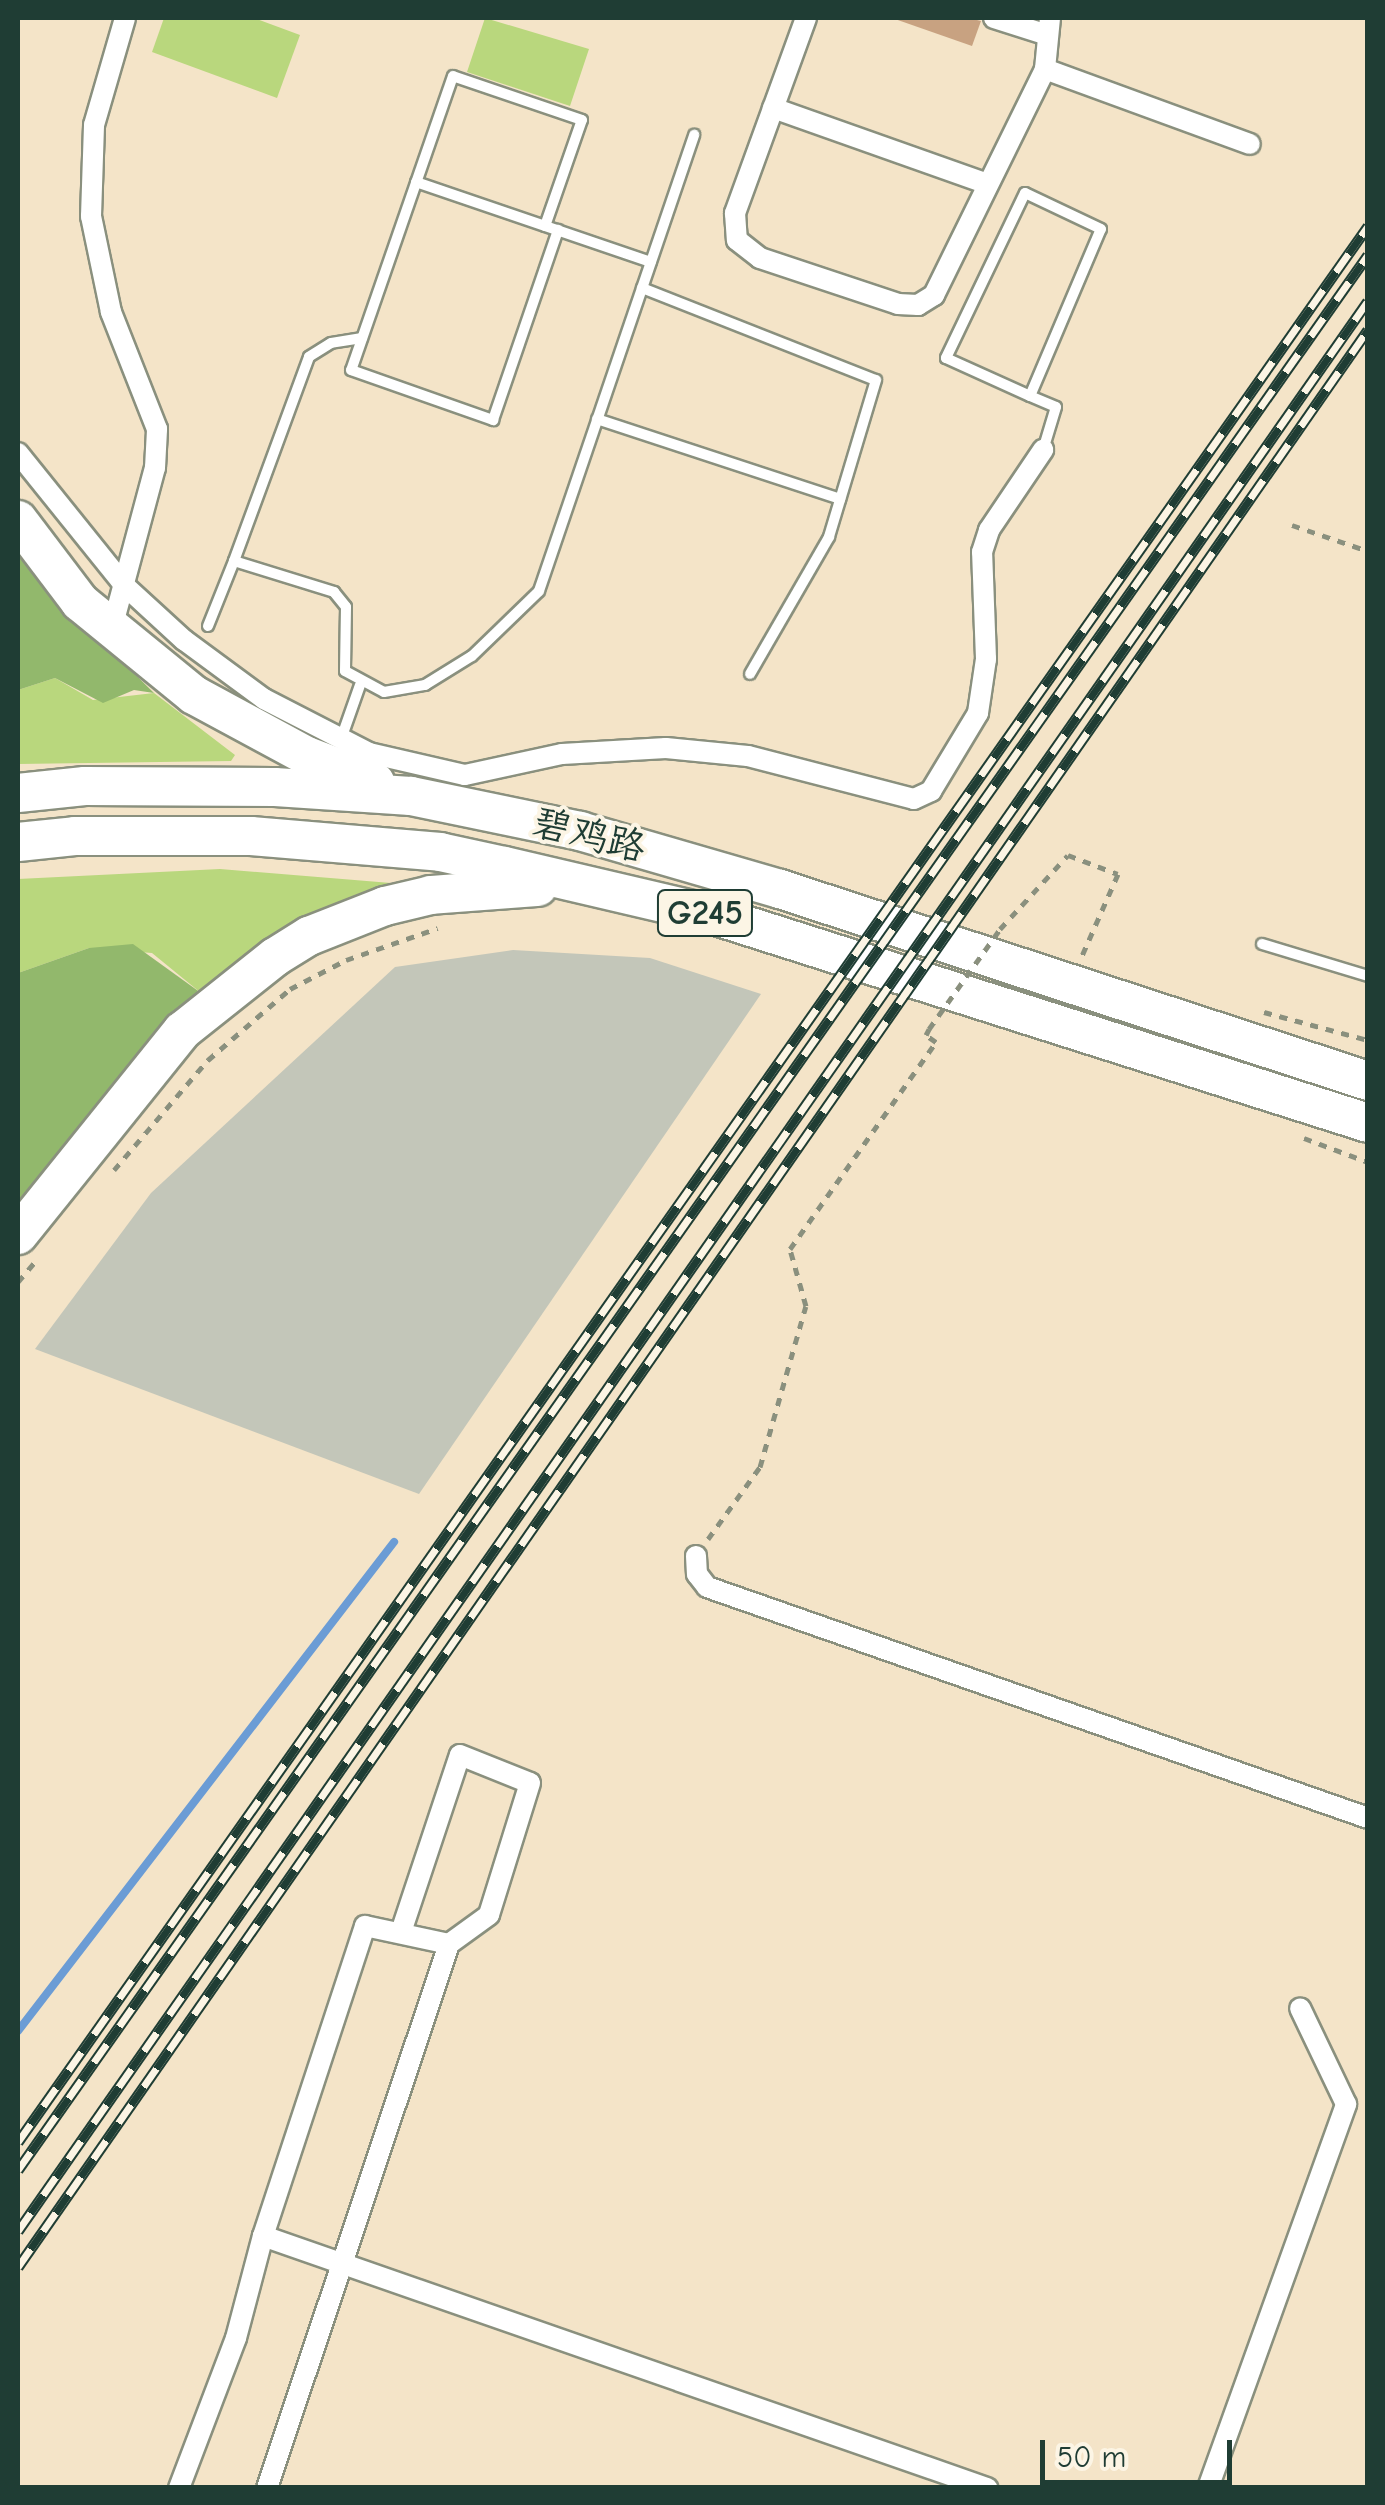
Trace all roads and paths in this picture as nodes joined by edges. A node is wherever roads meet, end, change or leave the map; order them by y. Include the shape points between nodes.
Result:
1 (125, 18) edge
2 (806, 18) edge
3 (994, 18) edge
4 (1047, 26) edge
5 (1046, 70) junction
6 (773, 108) junction
7 (694, 136) dead end
8 (1250, 144) dead end
9 (416, 182) junction
10 (985, 183) junction
11 (545, 226) junction
12 (558, 230) junction
13 (651, 262) junction
14 (642, 288) junction
15 (362, 338) junction
16 (1030, 396) junction
17 (597, 419) junction
18 (1043, 450) joint
19 (18, 453) edge
20 (840, 499) junction
21 (1292, 525) dead end
22 (24, 530) edge
23 (1368, 551) edge
24 (234, 561) junction
25 (125, 586) junction
26 (208, 626) dead end
27 (112, 628) junction
28 (750, 674) dead end
29 (360, 684) junction
30 (341, 740) junction
31 (18, 794) edge
32 (410, 796) junction
33 (18, 842) edge
34 (600, 887) junction
35 (448, 926) dead end
36 (1262, 944) dead end
37 (1080, 960) dead end
38 (1368, 976) edge
39 (1368, 1081) edge
40 (1368, 1122) edge
41 (106, 1178) dead end
42 (30, 1244) edge
43 (18, 1282) edge
44 (696, 1556) joint
45 (1368, 1818) edge
46 (402, 1929) junction
47 (449, 1944) junction
48 (1300, 2008) dead end
49 (262, 2236) junction
50 (342, 2264) junction
51 (179, 2488) edge
52 (268, 2488) edge
53 (987, 2488) edge
54 (1208, 2488) edge

1 - 25 street via 94,124 90,170 102,279 157,429 155,468
2 - 6 street
3 - 4 street
4 - 5 street
5 - 8 street
5 - 10 street
6 - 10 street
6 - 10 street via 734,227 737,240 760,258 918,305 934,295
7 - 13 lane
9 - 11 lane
9 - 11 lane via 453,76 545,107 582,120
9 - 15 lane
11 - 12 lane
12 - 13 lane
12 - 15 lane via 492,420 351,370
13 - 14 lane
14 - 17 lane
14 - 20 lane via 876,380
15 - 24 lane via 330,343 309,357
16 - 16 lane via 946,358 1025,193 1101,229
16 - 18 lane via 1056,407
17 - 20 lane
17 - 29 lane via 539,591 522,613 425,685 384,692
18 - 30 street via 989,530 980,577 986,687 968,736 926,795 914,799 748,756 666,748 562,754 465,774 417,768
19 - 25 street
20 - 28 lane via 829,538
21 - 23 path
22 - 27 highway via 80,602
24 - 26 lane
24 - 29 lane via 334,592 346,607 346,671
25 - 27 street
25 - 30 street via 229,676
27 - 32 highway via 194,695 307,756
29 - 30 lane
31 - 32 highway, 碧鸡路 / G245 via 85,786 276,786
32 - 39 highway, 碧鸡路 / G245 via 580,831 780,888
33 - 34 highway, 碧鸡路 / G245 via 95,836 347,843 440,852
34 - 40 highway, 碧鸡路 / G245 via 728,920
34 - 42 highway via 431,895 309,936 182,1031 46,1200
35 - 41 path via 391,942 290,988 208,1060
36 - 38 lane
37 - 44 path, bridge via 1118,874 1068,855 1000,929 929,1028 926,1035 936,1042 790,1249 806,1306 760,1467
42 - 43 path
44 - 45 street via 697,1574 707,1587
46 - 47 street
46 - 47 street via 460,1755 530,1784 489,1916
46 - 49 street via 365,1926
47 - 50 street
48 - 54 street via 1346,2104
49 - 50 street
49 - 51 street via 236,2338
50 - 52 street
50 - 53 street

